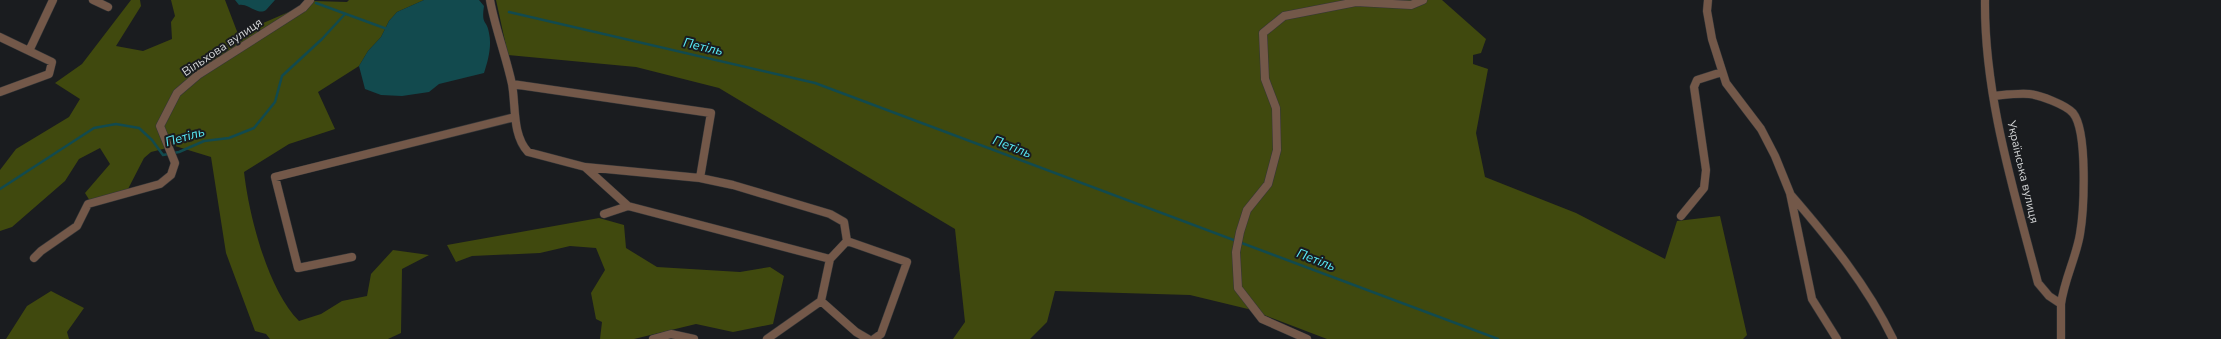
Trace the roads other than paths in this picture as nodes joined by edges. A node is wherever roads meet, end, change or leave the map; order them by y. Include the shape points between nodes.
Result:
1 (53, 0) edge
2 (93, 0) edge
3 (310, 0) edge
4 (490, 0) edge
5 (1422, 0) edge
6 (1708, 0) edge
7 (1985, 0) edge
8 (108, 7) dead end
9 (0, 37) edge
10 (28, 50) junction
11 (1722, 72) junction
12 (512, 84) junction
13 (0, 92) edge
14 (1993, 96) junction
15 (515, 116) junction
16 (584, 167) junction
17 (700, 178) junction
18 (1790, 194) junction
19 (628, 206) junction
20 (604, 214) dead end
21 (1681, 216) dead end
22 (847, 241) junction
23 (352, 257) dead end
24 (34, 258) dead end
25 (830, 259) junction
26 (821, 301) junction
27 (2061, 304) junction
28 (653, 339) edge
29 (694, 339) edge
30 (767, 339) edge
31 (868, 339) edge
32 (874, 339) edge
33 (1307, 339) edge
34 (1836, 339) edge
35 (1893, 339) edge
36 (2062, 339) edge

1 - 10 street
2 - 8 street
3 - 24 street, Вільхова вулиця via 303,8 198,75 177,94 160,126 175,163 171,175 160,184 88,204 77,226 41,250
4 - 12 street
5 - 33 street via 1411,5 1356,2 1284,16 1264,33 1265,79 1276,108 1277,150 1268,184 1247,210 1240,232 1236,252 1238,288 1262,319
6 - 11 street via 1707,11 1712,39
7 - 14 street, Українська вулиця via 1984,30
9 - 10 street
10 - 13 street via 52,62 49,74
11 - 18 street via 1726,83 1761,128
11 - 21 street via 1697,80 1694,87 1706,170 1704,188
12 - 15 street
12 - 17 street via 711,113
14 - 27 street, Українська вулиця via 2038,283 2049,296
14 - 27 street via 2029,94 2057,103 2074,114 2082,135 2084,181 2080,235 2062,292
15 - 16 street via 521,145 528,152
15 - 23 street via 275,177 298,268
16 - 17 street
16 - 19 street
17 - 22 street via 733,185 830,214 844,222
18 - 34 street via 1812,298
18 - 35 street via 1830,240 1867,292
19 - 20 street
19 - 25 street
22 - 25 street
22 - 32 street via 907,262 881,334
25 - 26 street
26 - 30 street
26 - 31 street via 856,332
27 - 36 street
28 - 29 street via 671,334

